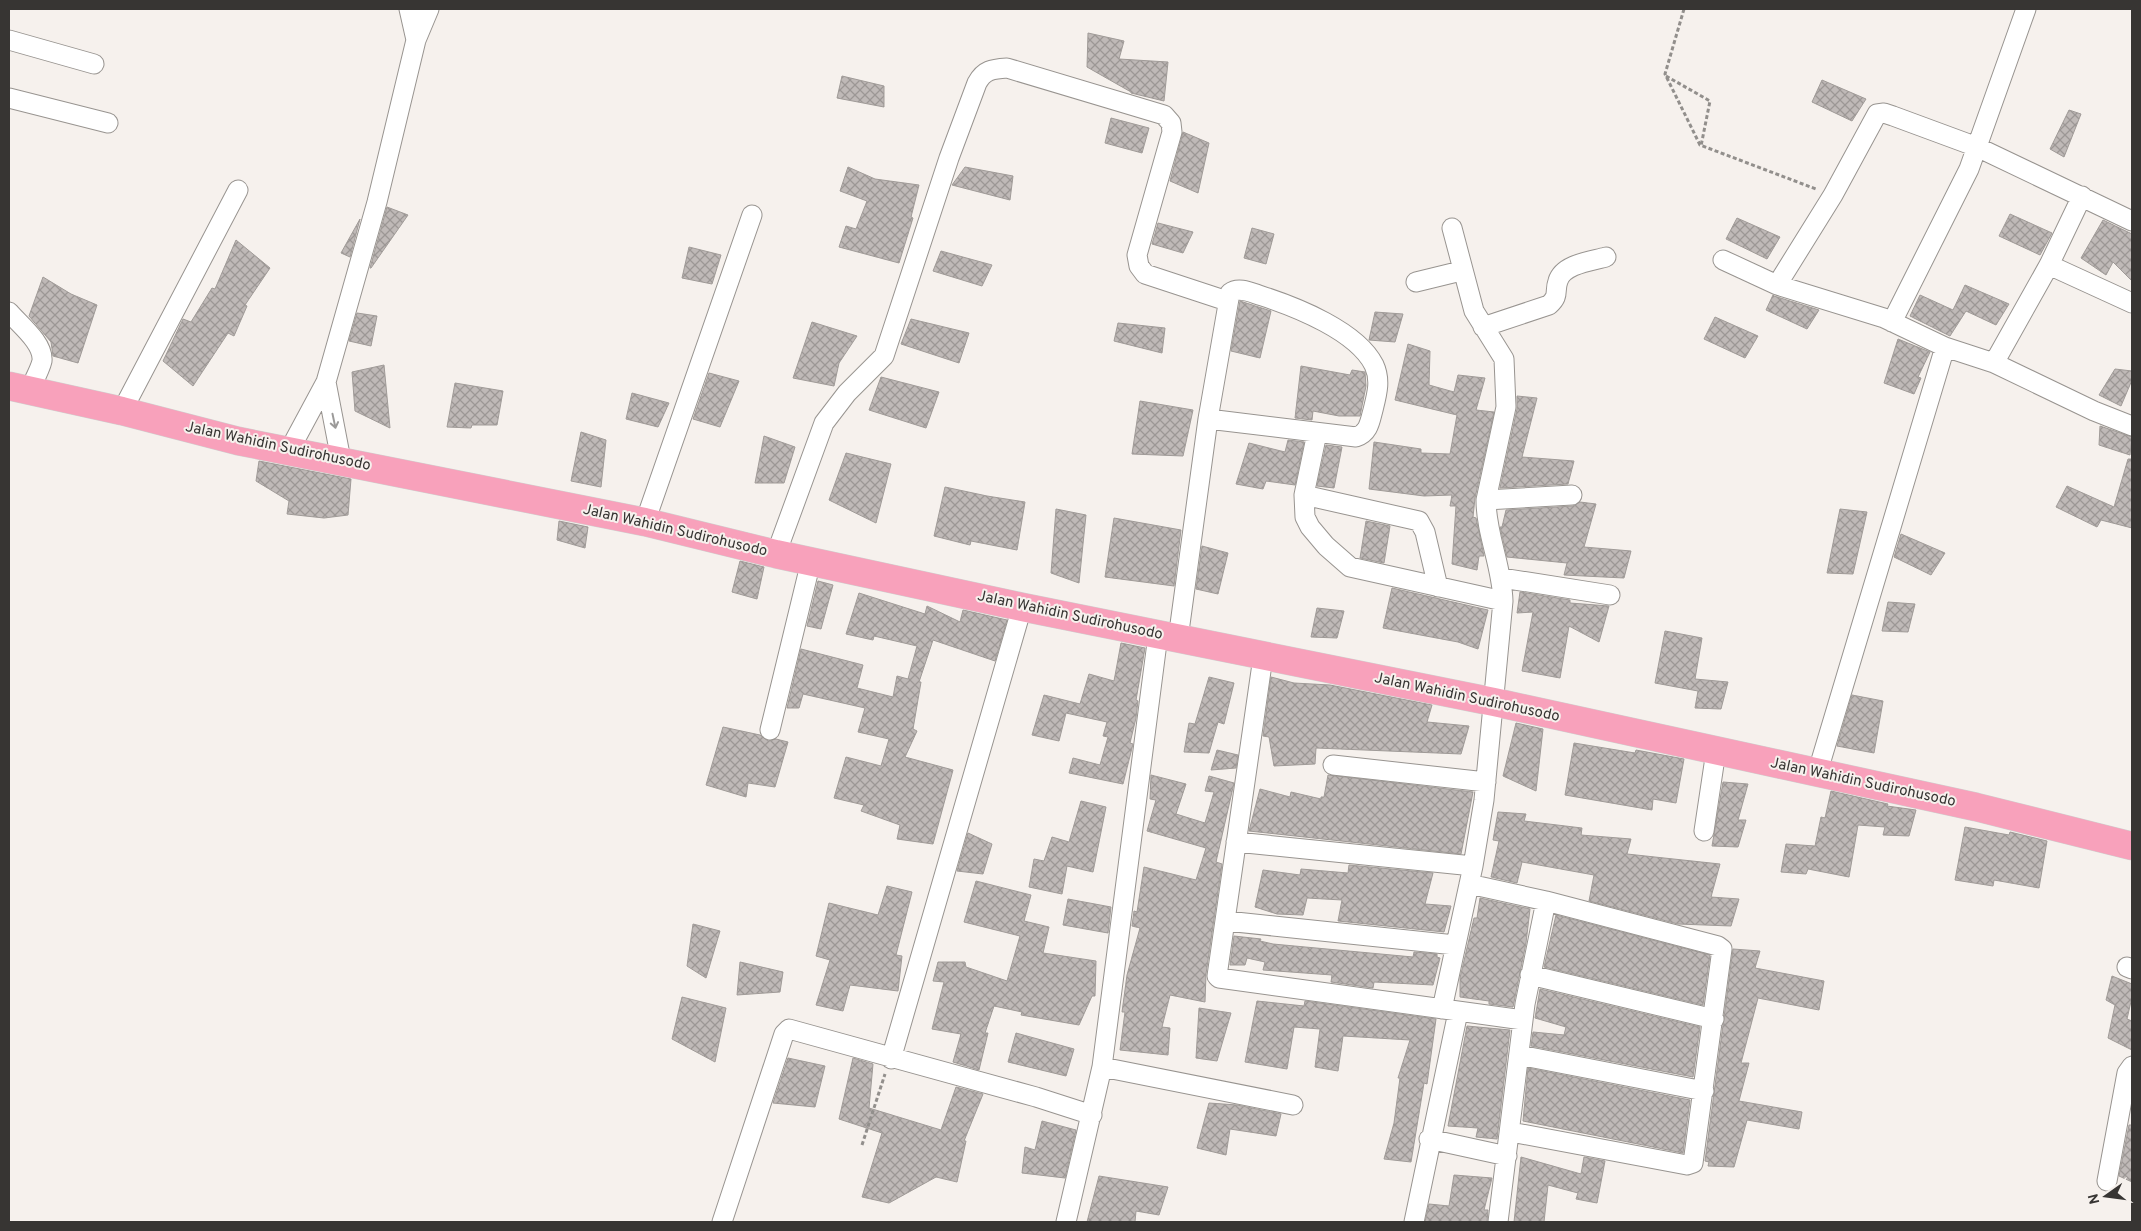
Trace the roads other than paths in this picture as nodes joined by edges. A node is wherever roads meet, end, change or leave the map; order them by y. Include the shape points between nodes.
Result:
1 (409, 9) edge
2 (429, 9) edge
3 (2026, 9) edge
4 (9, 40) edge
5 (416, 40) junction
6 (94, 64) dead end
7 (9, 98) edge
8 (108, 123) dead end
9 (1977, 147) junction
10 (238, 190) dead end
11 (2082, 196) junction
12 (752, 215) dead end
13 (2132, 221) edge
14 (1452, 228) dead end
15 (1606, 257) dead end
16 (1723, 260) dead end
17 (2049, 265) junction
18 (1461, 270) junction
19 (1416, 282) dead end
20 (1777, 285) junction
21 (1227, 301) junction
22 (2132, 303) edge
23 (9, 312) edge
24 (1892, 322) junction
25 (1483, 327) junction
26 (1945, 348) junction
27 (1994, 363) junction
28 (326, 382) junction
29 (19, 388) edge
30 (122, 411) junction
31 (1208, 419) junction
32 (2132, 426) edge
33 (1317, 433) junction
34 (290, 450) junction
35 (340, 460) junction
36 (1304, 495) junction
37 (1572, 495) dead end
38 (1486, 500) junction
39 (645, 522) junction
40 (776, 554) junction
41 (811, 561) junction
42 (1502, 578) junction
43 (1438, 587) junction
44 (1610, 595) dead end
45 (1503, 600) junction
46 (1022, 607) junction
47 (1168, 637) junction
48 (1263, 657) junction
49 (1494, 702) junction
50 (770, 730) dead end
51 (1716, 752) junction
52 (1333, 765) dead end
53 (1817, 774) junction
54 (1486, 782) junction
55 (1704, 831) dead end
56 (1236, 842) junction
57 (2132, 846) edge
58 (1471, 875) junction
59 (1546, 901) junction
60 (1226, 921) junction
61 (1455, 945) junction
62 (1530, 975) junction
63 (1450, 1010) junction
64 (1714, 1019) junction
65 (1523, 1020) junction
66 (1519, 1055) junction
67 (892, 1059) junction
68 (2132, 1066) edge
69 (1102, 1067) junction
70 (1704, 1091) junction
71 (1293, 1105) dead end
72 (1092, 1115) junction
73 (1511, 1132) junction
74 (1429, 1139) junction
75 (1507, 1156) junction
76 (2107, 1181) dead end
77 (722, 1222) edge
78 (1066, 1222) edge
79 (1414, 1222) edge
80 (1498, 1222) edge

1 - 5 street
2 - 5 street
3 - 9 street
4 - 6 street
5 - 28 street via 377,202
7 - 8 street
9 - 11 street
9 - 20 street via 1881,113 1874,119 1833,195
9 - 24 street via 1948,213
10 - 30 street
11 - 13 street
11 - 17 street
12 - 39 street
14 - 18 street
15 - 25 street via 1564,271 1558,280 1556,299 1549,306
16 - 20 street
17 - 22 street
17 - 27 street
18 - 19 street
18 - 25 street via 1474,312
20 - 24 street
21 - 31 street
21 - 33 street via 1230,293 1240,290 1294,307 1338,331 1371,360 1378,376 1378,390 1365,432 1356,437
21 - 40 street via 1145,274 1136,255 1172,132 1171,123 1164,115 1007,68 984,73 977,83 950,158 884,356 847,393 824,423
23 - 29 street via 41,352 42,360
24 - 26 street
25 - 38 street via 1504,358 1506,378 1506,407
26 - 27 street
26 - 53 street
27 - 32 street
28 - 34 street
28 -> 35 street
29 - 30 highway, Jalan Wahidin Sudirohusodo
30 - 34 highway, Jalan Wahidin Sudirohusodo
31 - 33 street
31 - 47 street
33 - 36 street
34 - 35 highway, Jalan Wahidin Sudirohusodo
35 - 39 highway, Jalan Wahidin Sudirohusodo
36 - 43 street via 1304,512 1310,527 1344,564
36 - 43 street via 1419,521 1425,532
37 - 38 street
38 - 42 street via 1487,520
39 - 40 highway, Jalan Wahidin Sudirohusodo
40 - 41 highway, Jalan Wahidin Sudirohusodo
41 - 46 highway, Jalan Wahidin Sudirohusodo
41 - 50 street
42 - 44 street
42 - 45 street
43 - 45 street
45 - 49 street
46 - 47 highway, Jalan Wahidin Sudirohusodo
46 - 67 street
47 - 48 highway, Jalan Wahidin Sudirohusodo
47 - 69 street
48 - 49 highway, Jalan Wahidin Sudirohusodo
48 - 56 street
49 - 51 highway, Jalan Wahidin Sudirohusodo
49 - 54 street
51 - 53 highway, Jalan Wahidin Sudirohusodo
51 - 55 street
52 - 54 street
53 - 57 highway, Jalan Wahidin Sudirohusodo via 1976,807
54 - 58 street
56 - 58 street
56 - 60 street
58 - 59 street
58 - 61 street
59 - 62 street
59 - 64 street via 1721,948
60 - 61 street
60 - 63 street via 1218,978
61 - 63 street
62 - 64 street
62 - 65 street
63 - 65 street
63 - 74 street
64 - 70 street
65 - 66 street
66 - 70 street
66 - 73 street
67 - 72 street
67 - 77 street via 792,1029 786,1031
68 - 76 street via 2127,1073
69 - 71 street
69 - 72 street
70 - 73 street via 1695,1157 1689,1165
72 - 78 street
73 - 75 street
74 - 75 street
74 - 79 street
75 - 80 street

